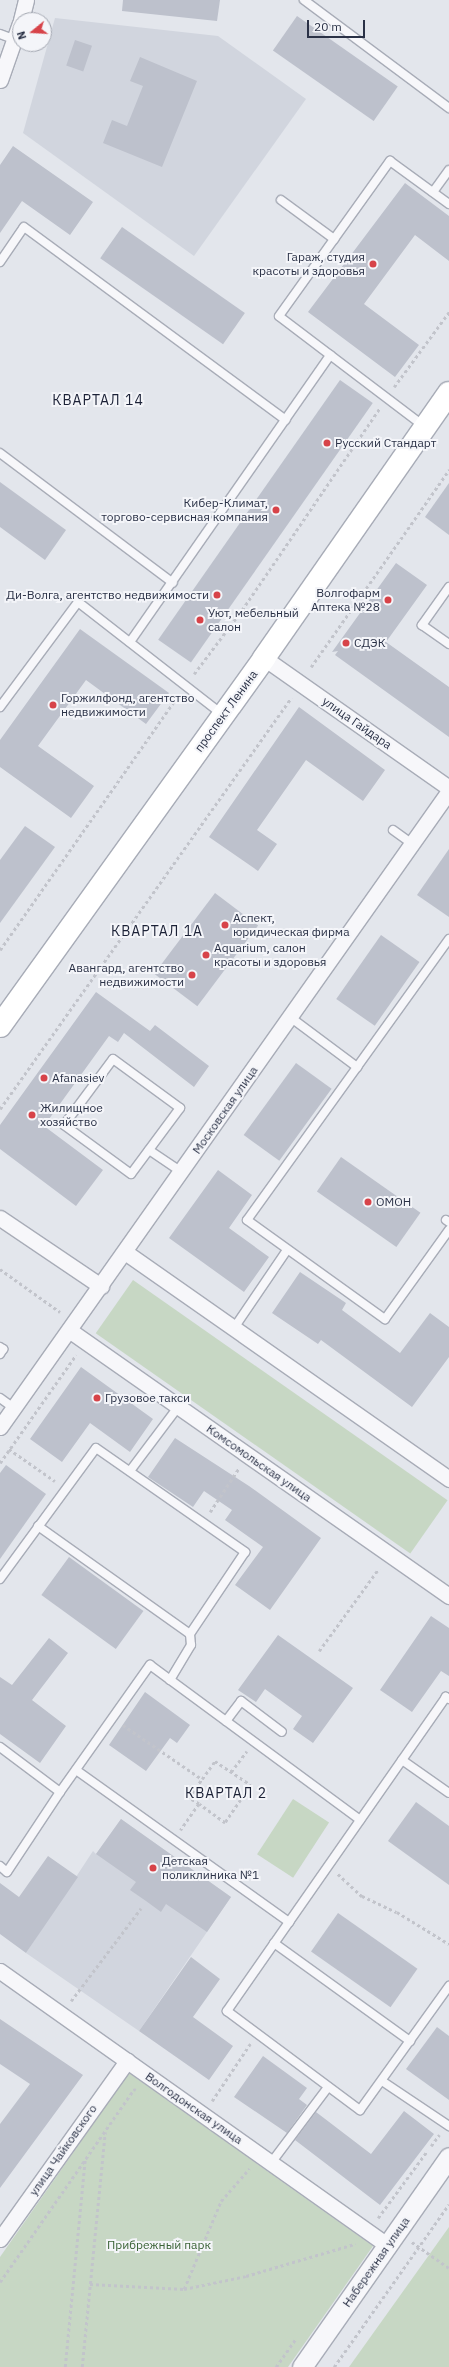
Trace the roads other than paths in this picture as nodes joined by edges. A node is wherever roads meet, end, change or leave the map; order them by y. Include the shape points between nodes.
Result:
1 (26, 0) edge
2 (304, 0) edge
3 (23, 12) edge
4 (0, 34) edge
5 (12, 38) edge
6 (12, 50) edge
7 (0, 80) edge
8 (449, 108) edge
9 (449, 170) edge
10 (433, 192) junction
11 (281, 200) dead end
12 (449, 204) edge
13 (334, 239) junction
14 (0, 262) edge
15 (330, 355) junction
16 (449, 393) edge
17 (286, 420) junction
18 (425, 427) junction
19 (0, 453) edge
20 (173, 583) junction
21 (449, 587) edge
22 (130, 642) junction
23 (449, 644) edge
24 (264, 658) junction
25 (0, 707) edge
26 (223, 715) junction
27 (449, 790) edge
28 (393, 830) dead end
29 (412, 844) junction
30 (449, 939) edge
31 (290, 1017) junction
32 (1, 1021) edge
33 (357, 1067) junction
34 (149, 1150) junction
35 (182, 1172) junction
36 (0, 1218) edge
37 (449, 1230) edge
38 (287, 1250) junction
39 (125, 1252) junction
40 (101, 1286) junction
41 (234, 1328) junction
42 (69, 1330) junction
43 (0, 1347) edge
44 (0, 1354) edge
45 (0, 1398) edge
46 (178, 1407) junction
47 (14, 1408) junction
48 (0, 1427) edge
49 (130, 1471) junction
50 (449, 1479) edge
51 (38, 1526) junction
52 (0, 1579) edge
53 (449, 1596) edge
54 (190, 1634) junction
55 (170, 1680) junction
56 (449, 1699) edge
57 (226, 1721) junction
58 (282, 1732) dead end
59 (0, 1747) edge
60 (402, 1760) junction
61 (76, 1770) junction
62 (60, 1792) junction
63 (449, 1793) edge
64 (360, 1820) junction
65 (0, 1866) edge
66 (289, 1922) junction
67 (274, 1943) junction
68 (2, 1976) edge
69 (449, 1986) edge
70 (410, 2041) junction
71 (127, 2061) junction
72 (382, 2081) junction
73 (328, 2087) junction
74 (449, 2126) edge
75 (449, 2157) edge
76 (271, 2163) junction
77 (0, 2239) edge
78 (388, 2246) junction
79 (302, 2367) edge

1 - 3 street
2 - 8 lane
4 - 5 lane
6 - 7 street
9 - 10 lane
10 - 12 lane
10 - 13 lane via 390,161
11 - 13 lane
13 - 15 lane via 279,316
14 - 17 lane via 24,227
15 - 17 lane
15 - 18 lane
16 - 18 main road, проспект Ленина
17 - 20 lane
18 - 24 main road, проспект Ленина
19 - 20 lane
20 - 22 lane
21 - 23 lane via 422,625
22 - 25 lane via 78,602
22 - 26 lane
24 - 26 main road, проспект Ленина
24 - 27 street, улица Гайдара
26 - 32 main road, проспект Ленина
27 - 29 street, Московская улица
28 - 29 lane
29 - 31 street, Московская улица
30 - 33 lane
31 - 33 lane
31 - 35 street, Московская улица
33 - 38 lane via 247,1220
34 - 34 lane via 180,1108 113,1059 64,1125 131,1174
34 - 35 lane
35 - 39 street, Московская улица
36 - 40 street
37 - 38 lane via 385,1320
38 - 41 lane
39 - 40 street, Московская улица
39 - 41 street
40 - 42 street, Московская улица
41 - 50 street
42 - 46 street, Комсомольская улица
42 - 47 street, Московская улица
43 - 44 lane via 3,1350
45 - 47 lane
46 - 49 lane
46 - 53 street, Комсомольская улица
47 - 48 street, Московская улица
49 - 51 lane via 96,1448
49 - 54 lane via 245,1552
51 - 52 lane
51 - 54 lane
54 - 55 lane via 191,1644
55 - 57 lane
55 - 61 lane via 150,1665
56 - 60 lane via 446,1697
57 - 58 lane via 241,1701
57 - 64 lane
59 - 62 lane
60 - 63 lane
60 - 64 lane
61 - 62 lane
61 - 66 lane
62 - 65 lane via 7,1872
64 - 66 lane
66 - 67 lane
67 - 70 lane
67 - 73 lane via 227,2010
68 - 71 street, Волгодонская улица
69 - 70 lane
70 - 72 lane
71 - 76 street, Волгодонская улица
71 - 77 street, улица Чайковского
72 - 73 lane via 360,2110
72 - 74 lane
73 - 76 lane
75 - 78 street, Набережная улица
76 - 78 street, Волгодонская улица
78 - 79 street, Набережная улица

